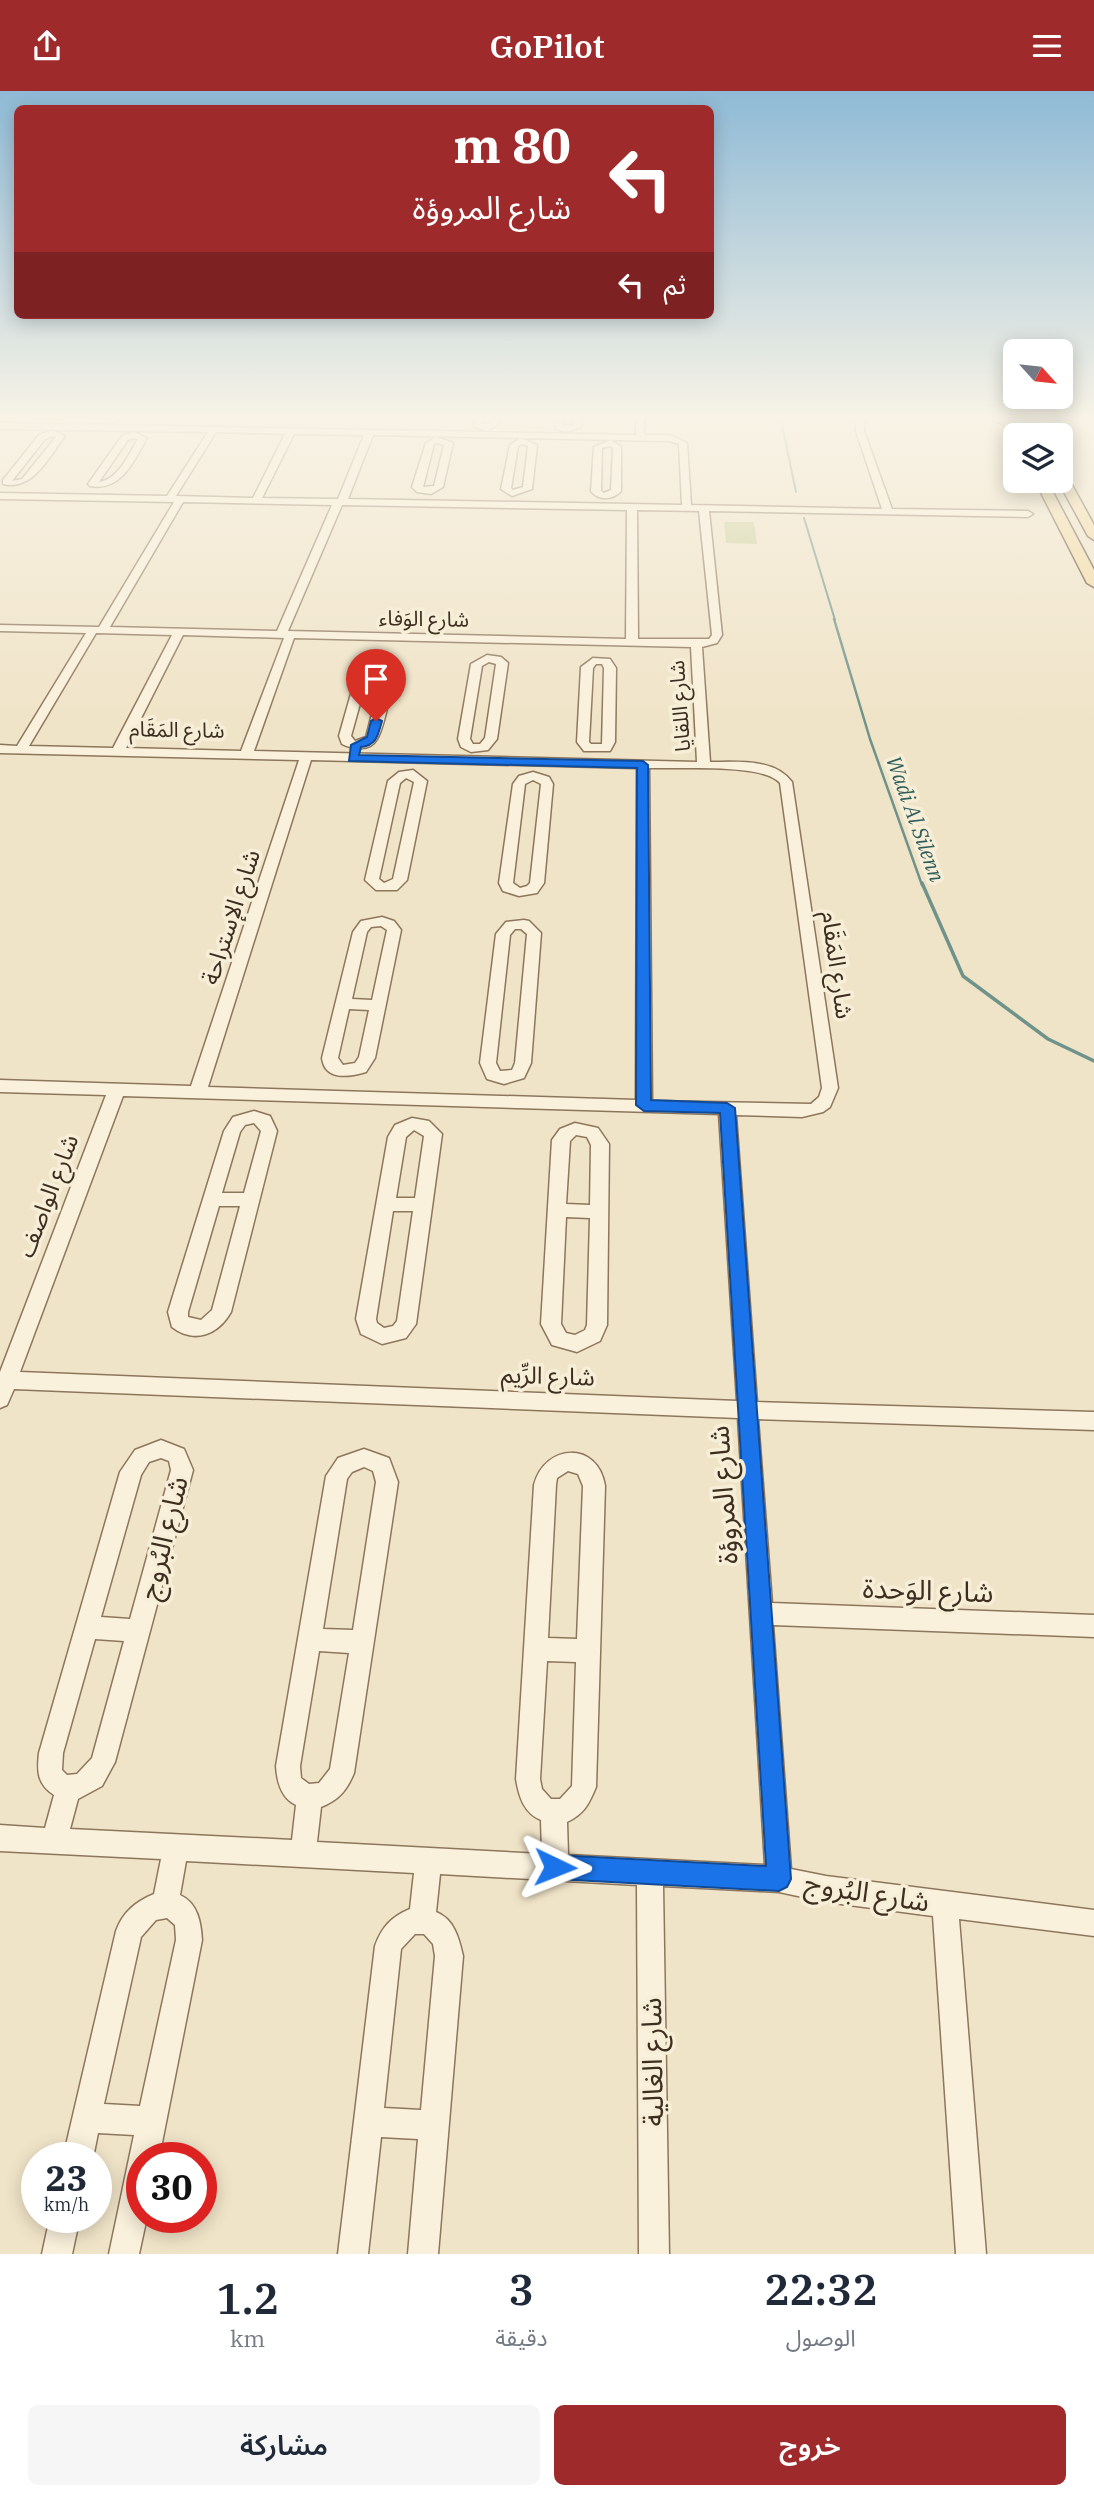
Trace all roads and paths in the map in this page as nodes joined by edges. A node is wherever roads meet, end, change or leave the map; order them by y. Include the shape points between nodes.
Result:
1 (165, 516) edge
2 (330, 516) edge
3 (632, 516) edge
4 (705, 516) edge
5 (1059, 516) edge
6 (1083, 516) edge
7 (1094, 536) edge
8 (1094, 583) edge
9 (0, 628) edge
10 (98, 630) junction
11 (179, 632) junction
12 (286, 635) junction
13 (632, 642) junction
14 (696, 644) junction
15 (354, 706) junction
16 (380, 707) junction
17 (469, 707) junction
18 (496, 708) junction
19 (584, 711) junction
20 (610, 711) junction
21 (356, 745) junction
22 (0, 749) edge
23 (20, 749) junction
24 (118, 751) junction
25 (246, 755) junction
26 (475, 755) junction
27 (306, 757) junction
28 (596, 757) junction
29 (353, 758) junction
30 (643, 765) junction
31 (704, 766) junction
32 (411, 767) junction
33 (534, 769) junction
34 (386, 818) junction
35 (413, 819) junction
36 (514, 821) junction
37 (543, 822) junction
38 (343, 1004) junction
39 (378, 1005) junction
40 (345, 1072) junction
41 (504, 1078) junction
42 (0, 1086) edge
43 (117, 1089) junction
44 (198, 1091) junction
45 (260, 1093) junction
46 (340, 1095) junction
47 (422, 1098) junction
48 (502, 1100) junction
49 (582, 1103) junction
50 (644, 1105) junction
51 (727, 1108) junction
52 (254, 1117) junction
53 (418, 1124) junction
54 (581, 1129) junction
55 (212, 1199) junction
56 (250, 1201) junction
57 (386, 1204) junction
58 (424, 1205) junction
59 (558, 1210) junction
60 (599, 1212) junction
61 (4, 1380) edge
62 (0, 1399) edge
63 (748, 1410) junction
64 (1094, 1421) edge
65 (760, 1614) junction
66 (1094, 1626) edge
67 (87, 1628) junction
68 (139, 1630) junction
69 (309, 1639) junction
70 (362, 1642) junction
71 (536, 1649) junction
72 (589, 1651) junction
73 (68, 1788) junction
74 (310, 1797) junction
75 (554, 1812) junction
76 (0, 1837) edge
77 (54, 1840) junction
78 (176, 1847) junction
79 (303, 1852) junction
80 (428, 1859) junction
81 (555, 1867) junction
82 (650, 1871) junction
83 (779, 1879) junction
84 (165, 1904) junction
85 (945, 1905) junction
86 (422, 1920) junction
87 (1094, 1923) edge
88 (87, 2117) junction
89 (151, 2121) junction
90 (368, 2122) junction
91 (434, 2125) junction
92 (82, 2142) edge
93 (147, 2142) edge
94 (62, 2233) edge
95 (128, 2233) edge
96 (57, 2254) edge
97 (124, 2254) edge
98 (353, 2254) edge
99 (423, 2254) edge
100 (654, 2254) edge
101 (971, 2254) edge

1 - 10 street
2 - 12 street
3 - 13 street
4 - 14 street via 717,635 710,643
5 - 8 main road
6 - 7 main road
9 - 10 street, شارع الوَفاء
10 - 11 street, شارع الوَفاء
10 - 23 street
11 - 12 street, شارع الوَفاء
11 - 24 street
12 - 13 street, شارع الوَفاء
12 - 25 street
13 - 14 street, شارع الوَفاء
14 - 31 street, شارع اللقايا
15 - 16 street
15 - 16 street via 366,663 381,656 391,662
15 - 21 street via 345,739
16 - 21 street via 372,738
17 - 18 street
17 - 18 street via 478,662 491,658 502,663
17 - 26 street via 464,742
18 - 26 street via 489,744
19 - 20 street
19 - 20 street via 587,667 599,660 610,666
19 - 28 street via 583,742
20 - 28 street via 608,746
21 - 29 street
22 - 23 street, شارع المَقَام
23 - 24 street, شارع المَقَام
24 - 25 street, شارع المَقَام
25 - 27 street, شارع المَقَام
26 - 32 street, شارع المَقَام
26 - 33 street, شارع المَقَام
27 - 29 street, شارع المَقَام
27 - 44 street, شارع الإستراحة
28 - 30 street, شارع المَقَام
28 - 33 street, شارع المَقَام
29 - 32 street, شارع المَقَام
30 - 31 street, شارع المَقَام
30 - 50 street
31 - 51 street, شارع المَقَام via 764,768 785,779 830,1088 826,1102 808,1111
32 - 34 street via 394,781
32 - 35 street via 421,781
33 - 36 street via 519,782
33 - 37 street via 546,782
34 - 35 street
34 - 35 street via 372,880 385,888 399,882
36 - 37 street
36 - 37 street via 506,883 519,892 537,886
38 - 39 street
38 - 39 street via 361,929 378,921 394,930
38 - 40 street via 330,1062
39 - 40 street via 365,1061 360,1068
40 - 46 street
41 - 41 street via 521,1071 511,1009 489,1068 493,1075
41 - 48 street
42 - 43 street, شارع المَقَام
43 - 44 street, شارع المَقَام
43 - 61 street, شارع الواصف
44 - 45 street, شارع المَقَام
45 - 46 street, شارع المَقَام
45 - 52 street
46 - 47 street, شارع المَقَام
47 - 48 street, شارع المَقَام
47 - 53 street
48 - 49 street, شارع المَقَام
49 - 50 street, شارع المَقَام
49 - 54 street
50 - 51 street, شارع المَقَام
51 - 63 street, شارع المروؤة
52 - 55 street via 233,1128
52 - 56 street via 264,1120 269,1131
53 - 57 street via 398,1133
53 - 58 street via 433,1134
54 - 59 street via 570,1131 561,1140
54 - 60 street via 600,1139
55 - 56 street
55 - 56 street via 178,1312 182,1325 192,1329 211,1325 219,1317
57 - 58 street
57 - 58 street via 366,1324 376,1334 388,1336 399,1332 407,1319
59 - 60 street
59 - 60 street via 552,1330 559,1339 577,1344 596,1330
61 - 62 street, شارع الواصف
61 - 63 street, شارع الرِّيم
63 - 64 street, شارع الرِّيم
63 - 65 street, شارع المروؤة
65 - 66 street, شارع الوَحدة
65 - 83 street, شارع المروؤة
67 - 68 street, شارع البُروج
67 - 68 street, شارع البُروج via 134,1466 148,1453 167,1450 181,1459 182,1470
67 - 73 street, شارع البُروج via 49,1763 53,1780
68 - 73 street, شارع البُروج via 100,1770 86,1784
69 - 70 street
69 - 70 street via 337,1476 345,1465 364,1458 382,1465 387,1482
69 - 74 street via 288,1775 295,1790
70 - 74 street via 342,1773 333,1789
71 - 72 street
71 - 72 street via 546,1478 552,1468 570,1462 588,1469 594,1481
71 - 75 street via 528,1789 537,1805
72 - 75 street via 584,1787 577,1803
73 - 77 street
74 - 79 street
75 - 81 street
76 - 77 street, شارع البُروج
77 - 78 street, شارع البُروج
78 - 79 street, شارع البُروج
78 - 84 street
79 - 80 street, شارع البُروج
80 - 81 street, شارع البُروج
80 - 86 street
81 - 82 street, شارع البُروج
82 - 83 street, شارع البُروج
82 - 100 street, شارع الغالية
83 - 85 street, شارع البُروج
84 - 88 street via 140,1914 129,1931
84 - 89 street via 182,1911 189,1929
85 - 87 street, شارع البُروج
85 - 101 street
86 - 90 street via 405,1923 388,1946
86 - 91 street via 439,1927 448,1945
88 - 89 street
88 - 92 street
89 - 93 street
90 - 91 street
90 - 98 street
91 - 99 street
94 - 96 street
95 - 97 street

